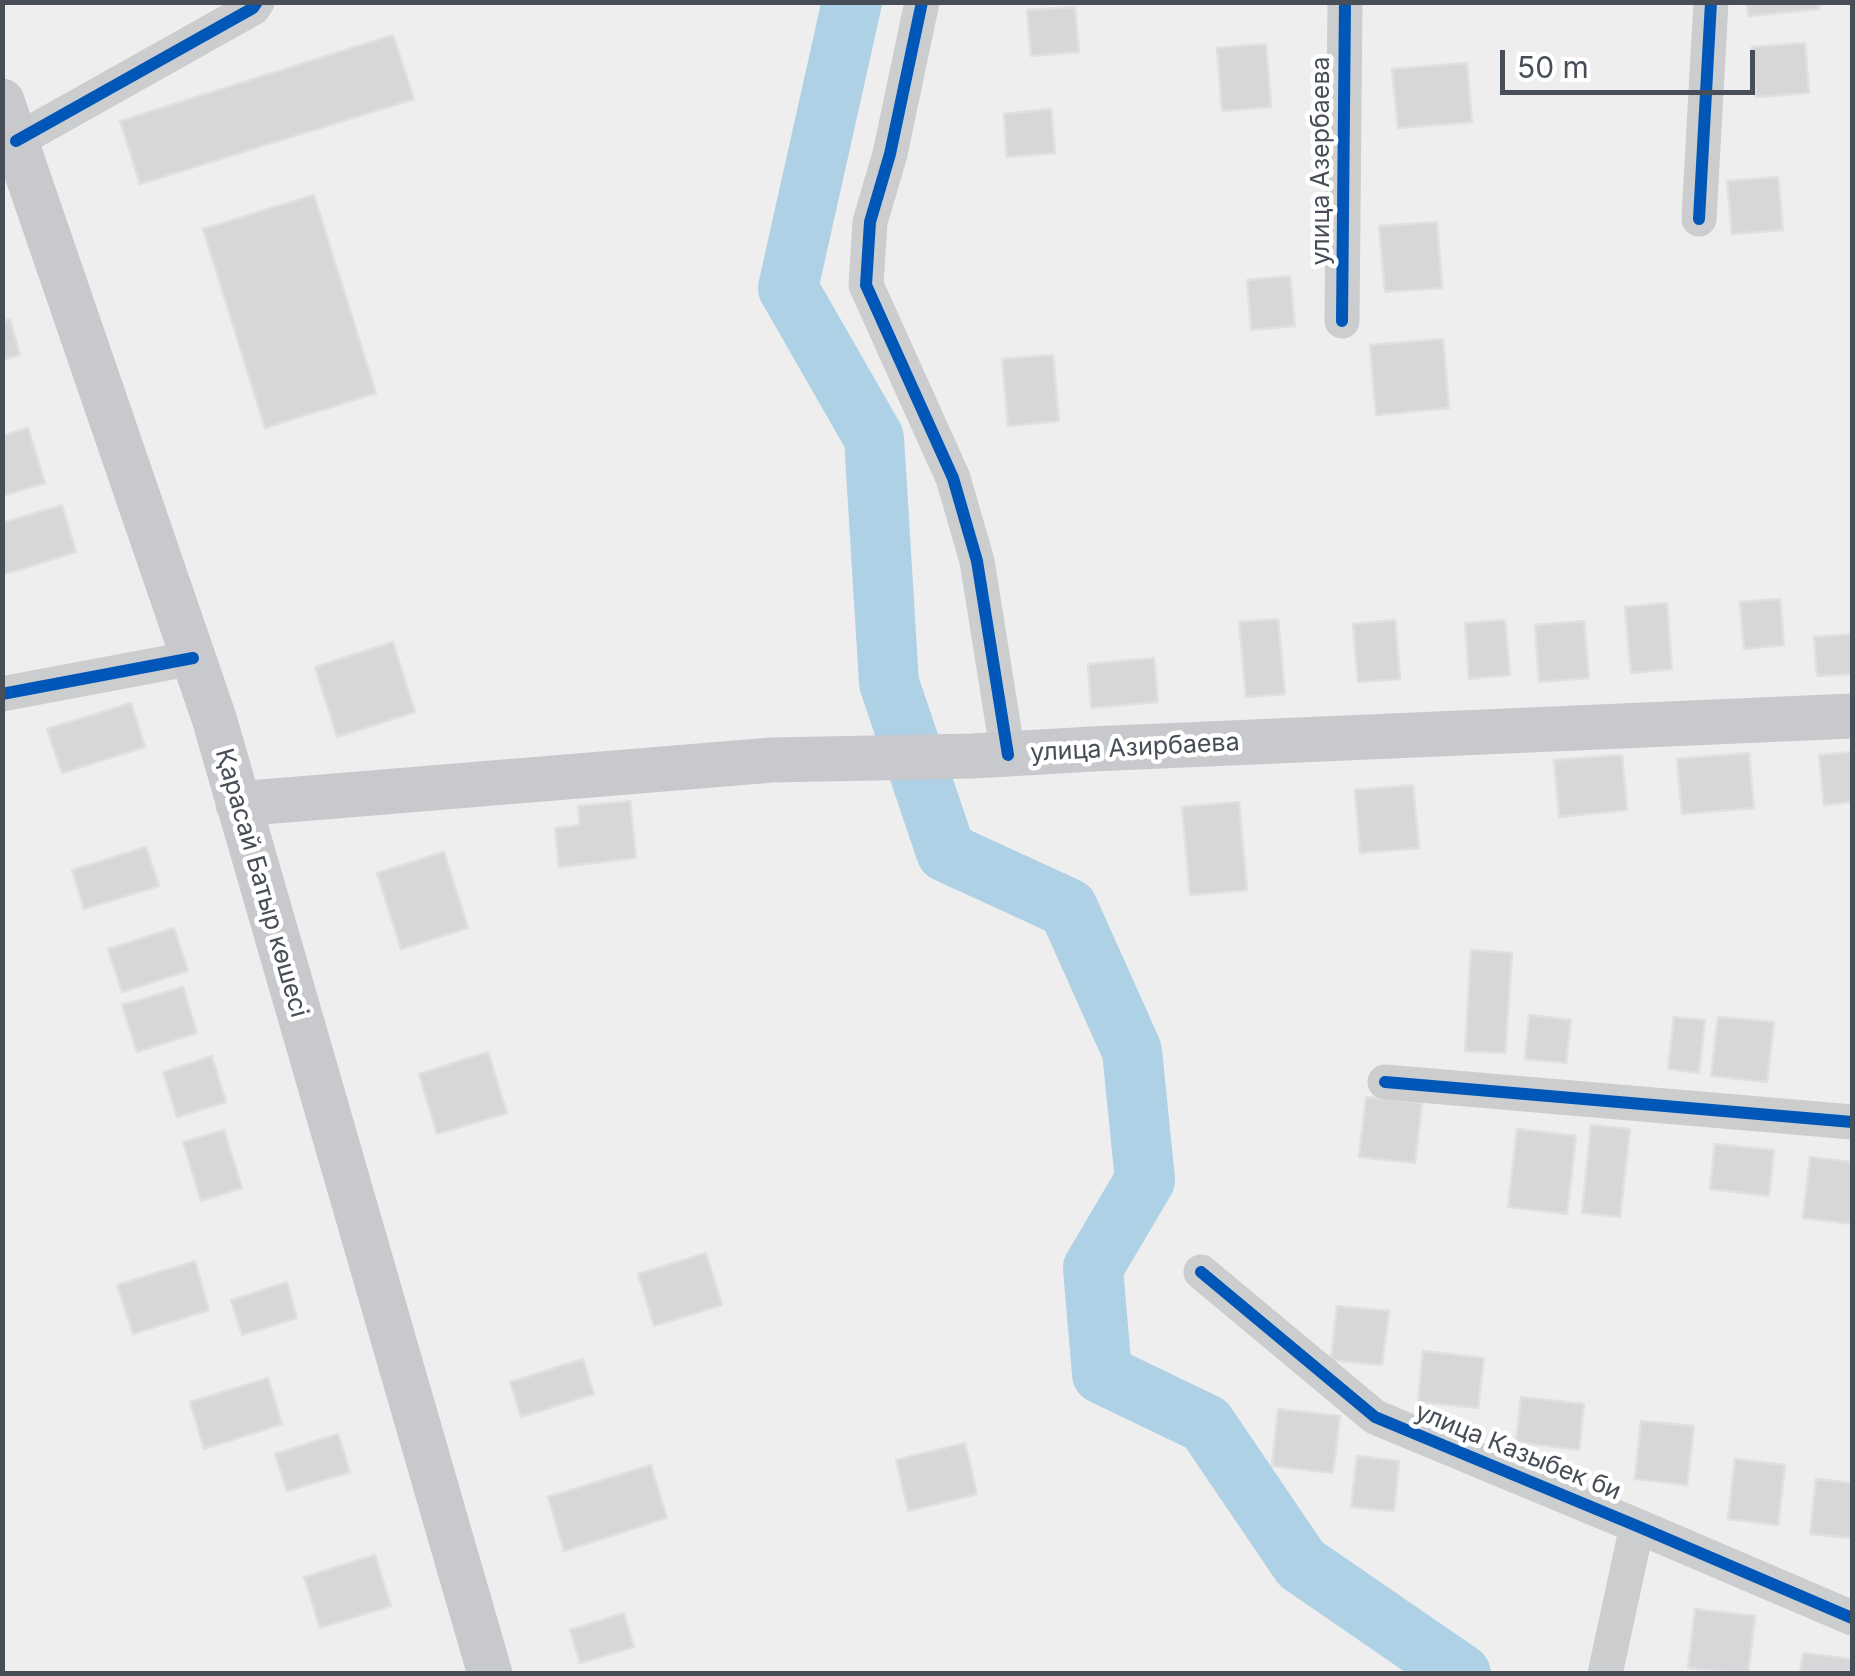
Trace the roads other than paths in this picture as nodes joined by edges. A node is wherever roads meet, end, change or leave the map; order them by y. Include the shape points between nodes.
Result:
1 (257, 2) edge
2 (922, 2) edge
3 (1345, 2) edge
4 (1711, 2) edge
5 (9, 121) edge
6 (1698, 219) dead end
7 (1342, 320) dead end
8 (193, 658) junction
9 (2, 694) edge
10 (1852, 716) edge
11 (991, 756) junction
12 (238, 804) junction
13 (1385, 1082) dead end
14 (1852, 1122) edge
15 (1201, 1272) dead end
16 (1637, 1526) junction
17 (1852, 1618) edge
18 (490, 1674) edge
19 (1606, 1674) edge

1 - 5 street
2 - 11 street via 870,222 866,286 952,478 978,562
3 - 7 street, улица Азербаева
4 - 6 street
5 - 8 main road, Қарасай Батыр көшесі
8 - 9 street
8 - 12 main road, Қарасай Батыр көшесі
10 - 11 main road, улица Азирбаева
11 - 12 main road, улица Азирбаева via 772,760
12 - 18 main road, Қарасай Батыр көшесі
13 - 14 street
15 - 16 street, улица Казыбек би via 1375,1417
16 - 17 street, улица Казыбек би
16 - 19 street

